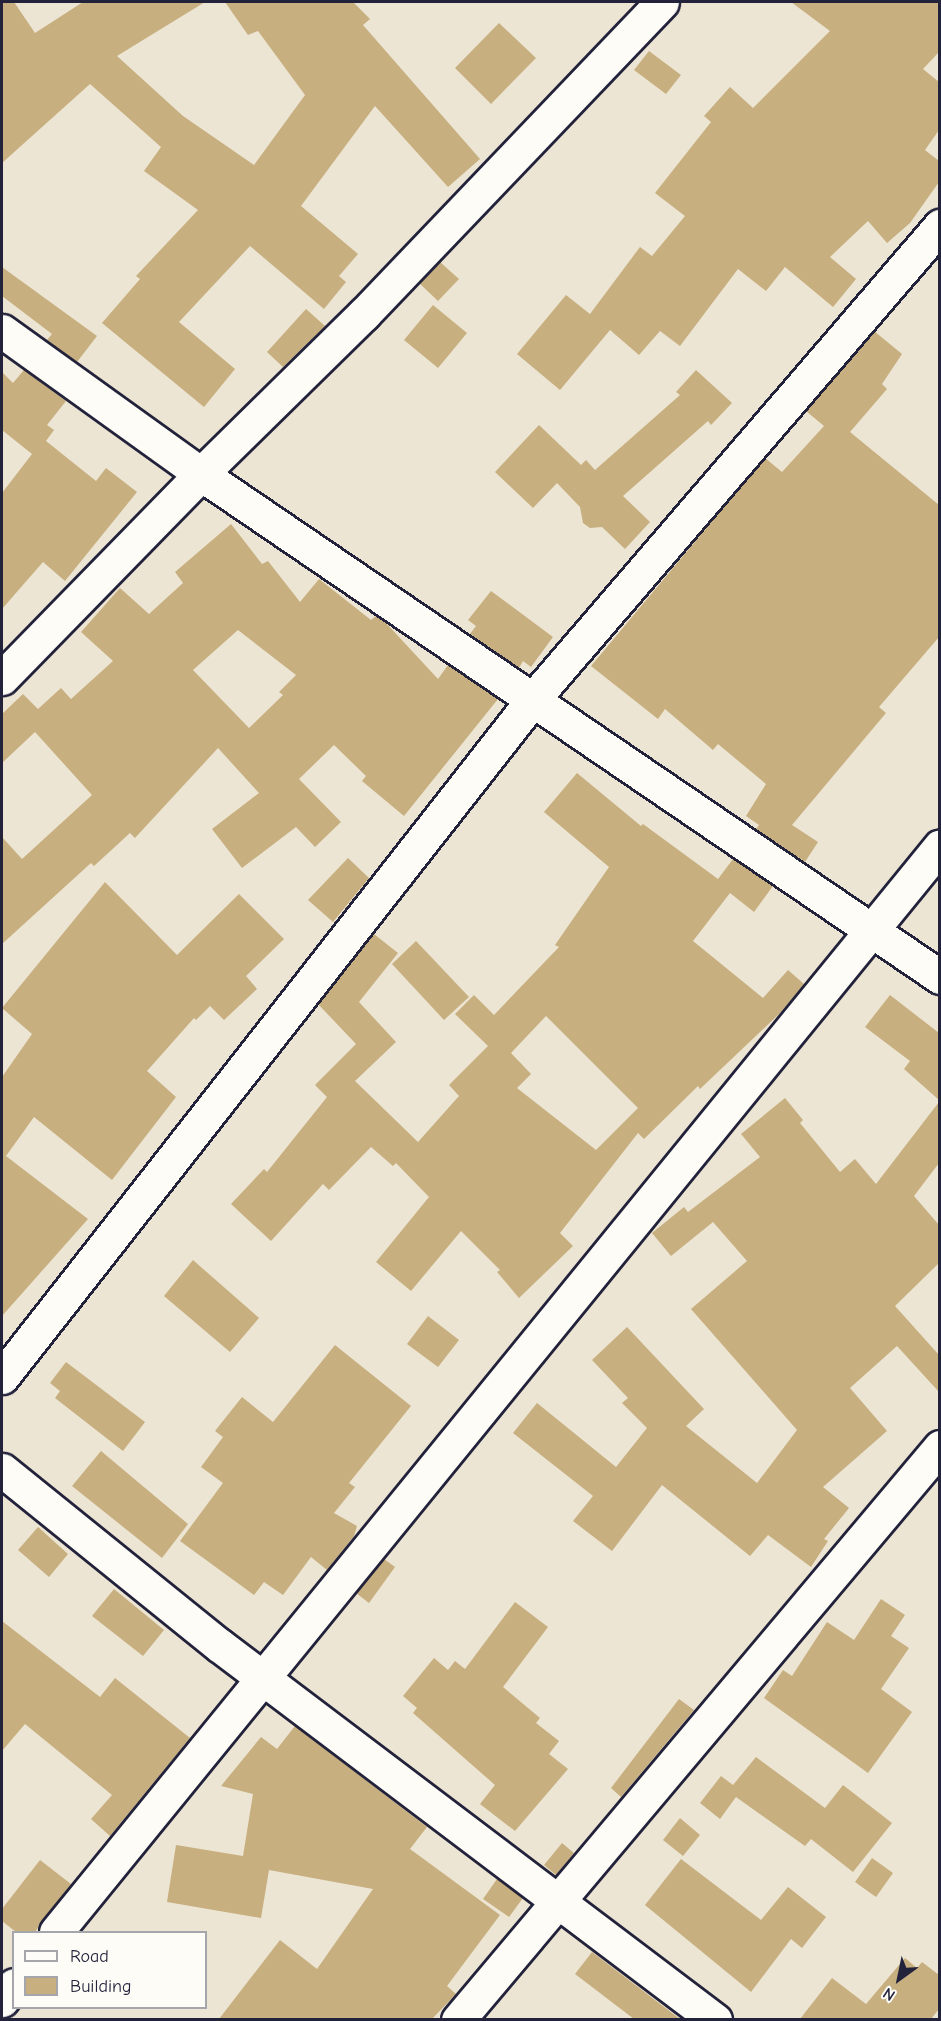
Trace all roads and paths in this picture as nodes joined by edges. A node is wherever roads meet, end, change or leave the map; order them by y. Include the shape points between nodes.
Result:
1 (663, 2) edge
2 (939, 226) edge
3 (2, 332) edge
4 (201, 474) junction
5 (2, 678) edge
6 (534, 698) junction
7 (939, 846) edge
8 (873, 928) junction
9 (939, 977) edge
10 (2, 1377) edge
11 (939, 1448) edge
12 (2, 1470) edge
13 (263, 1678) junction
14 (561, 1901) junction
15 (57, 1931) edge
16 (12, 1988) edge
17 (2, 2000) edge
18 (458, 2019) edge
19 (715, 2019) edge

1 - 4 street via 364,314
2 - 6 street
3 - 4 street
4 - 5 street
4 - 6 street
6 - 8 street
6 - 10 street
7 - 8 street
8 - 9 street
8 - 13 street
11 - 14 street
12 - 13 street
13 - 14 street
13 - 15 street
14 - 18 street
14 - 19 street
16 - 17 street

